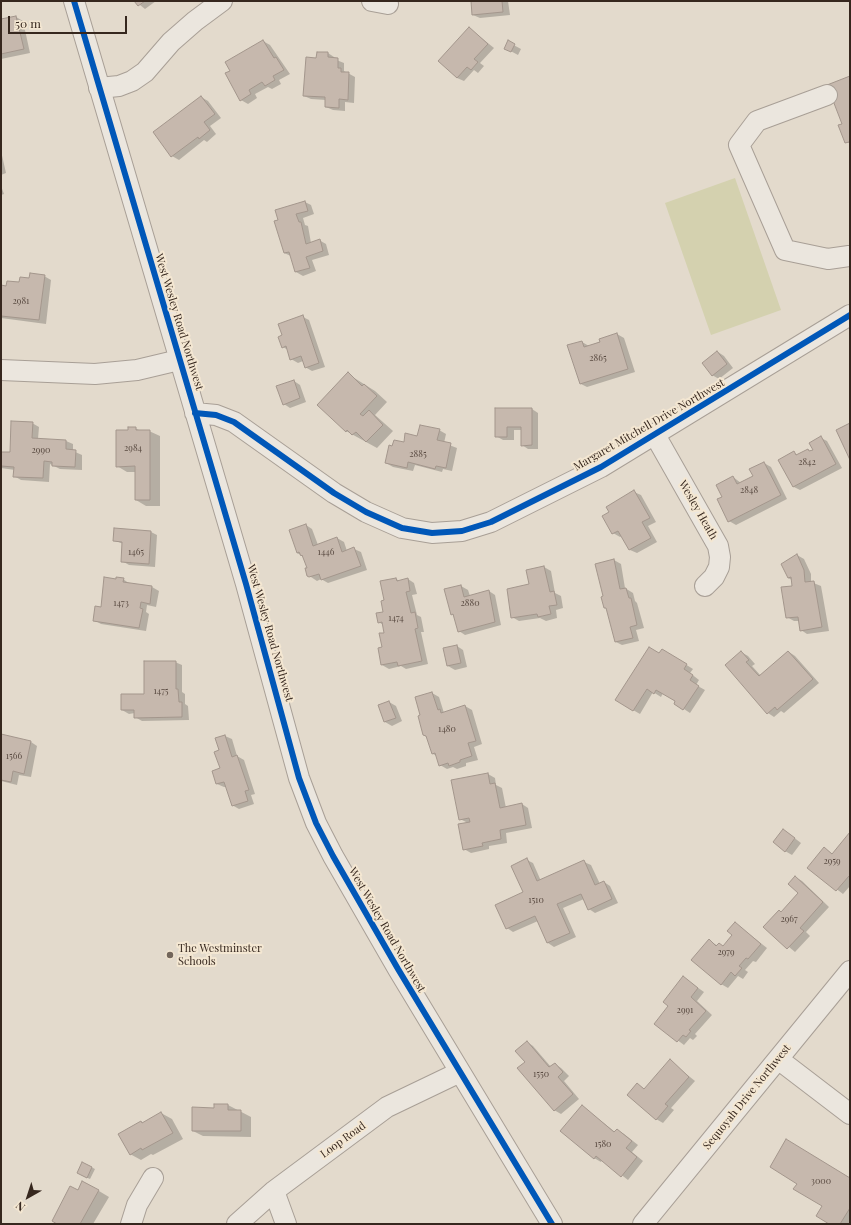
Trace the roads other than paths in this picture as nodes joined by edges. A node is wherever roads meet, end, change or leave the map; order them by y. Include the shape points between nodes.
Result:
1 (74, 1) edge
2 (222, 1) edge
3 (99, 88) junction
4 (827, 95) dead end
5 (850, 261) edge
6 (850, 315) edge
7 (179, 360) junction
8 (1, 370) edge
9 (195, 413) junction
10 (655, 435) junction
11 (705, 586) dead end
12 (850, 971) edge
13 (778, 1059) junction
14 (460, 1072) junction
15 (850, 1114) edge
16 (153, 1178) dead end
17 (274, 1191) junction
18 (131, 1224) edge
19 (237, 1224) edge
20 (286, 1224) edge
21 (552, 1224) edge
22 (643, 1224) edge

1 - 3 street, West Wesley Road Northwest
2 - 3 street via 171,42 145,72 119,86
3 - 7 street, West Wesley Road Northwest
4 - 5 street via 758,121 739,144 785,250
6 - 10 street, Margaret Mitchell Drive Northwest
7 - 8 street via 138,370 95,374
7 - 9 street, West Wesley Road Northwest
9 - 10 street, Margaret Mitchell Drive Northwest via 216,414 234,422 334,493 366,512 402,528 432,533 462,531 491,522 601,467
9 - 14 street, West Wesley Road Northwest via 300,778 316,823 336,863
10 - 11 street, Wesley Heath via 718,546 719,567
12 - 13 street, Sequoyah Drive Northwest
13 - 15 street
13 - 22 street, Sequoyah Drive Northwest
14 - 17 street, Loop Road via 388,1108
14 - 21 street, West Wesley Road Northwest
16 - 18 street via 137,1205
17 - 19 street, Loop Road
17 - 20 street

